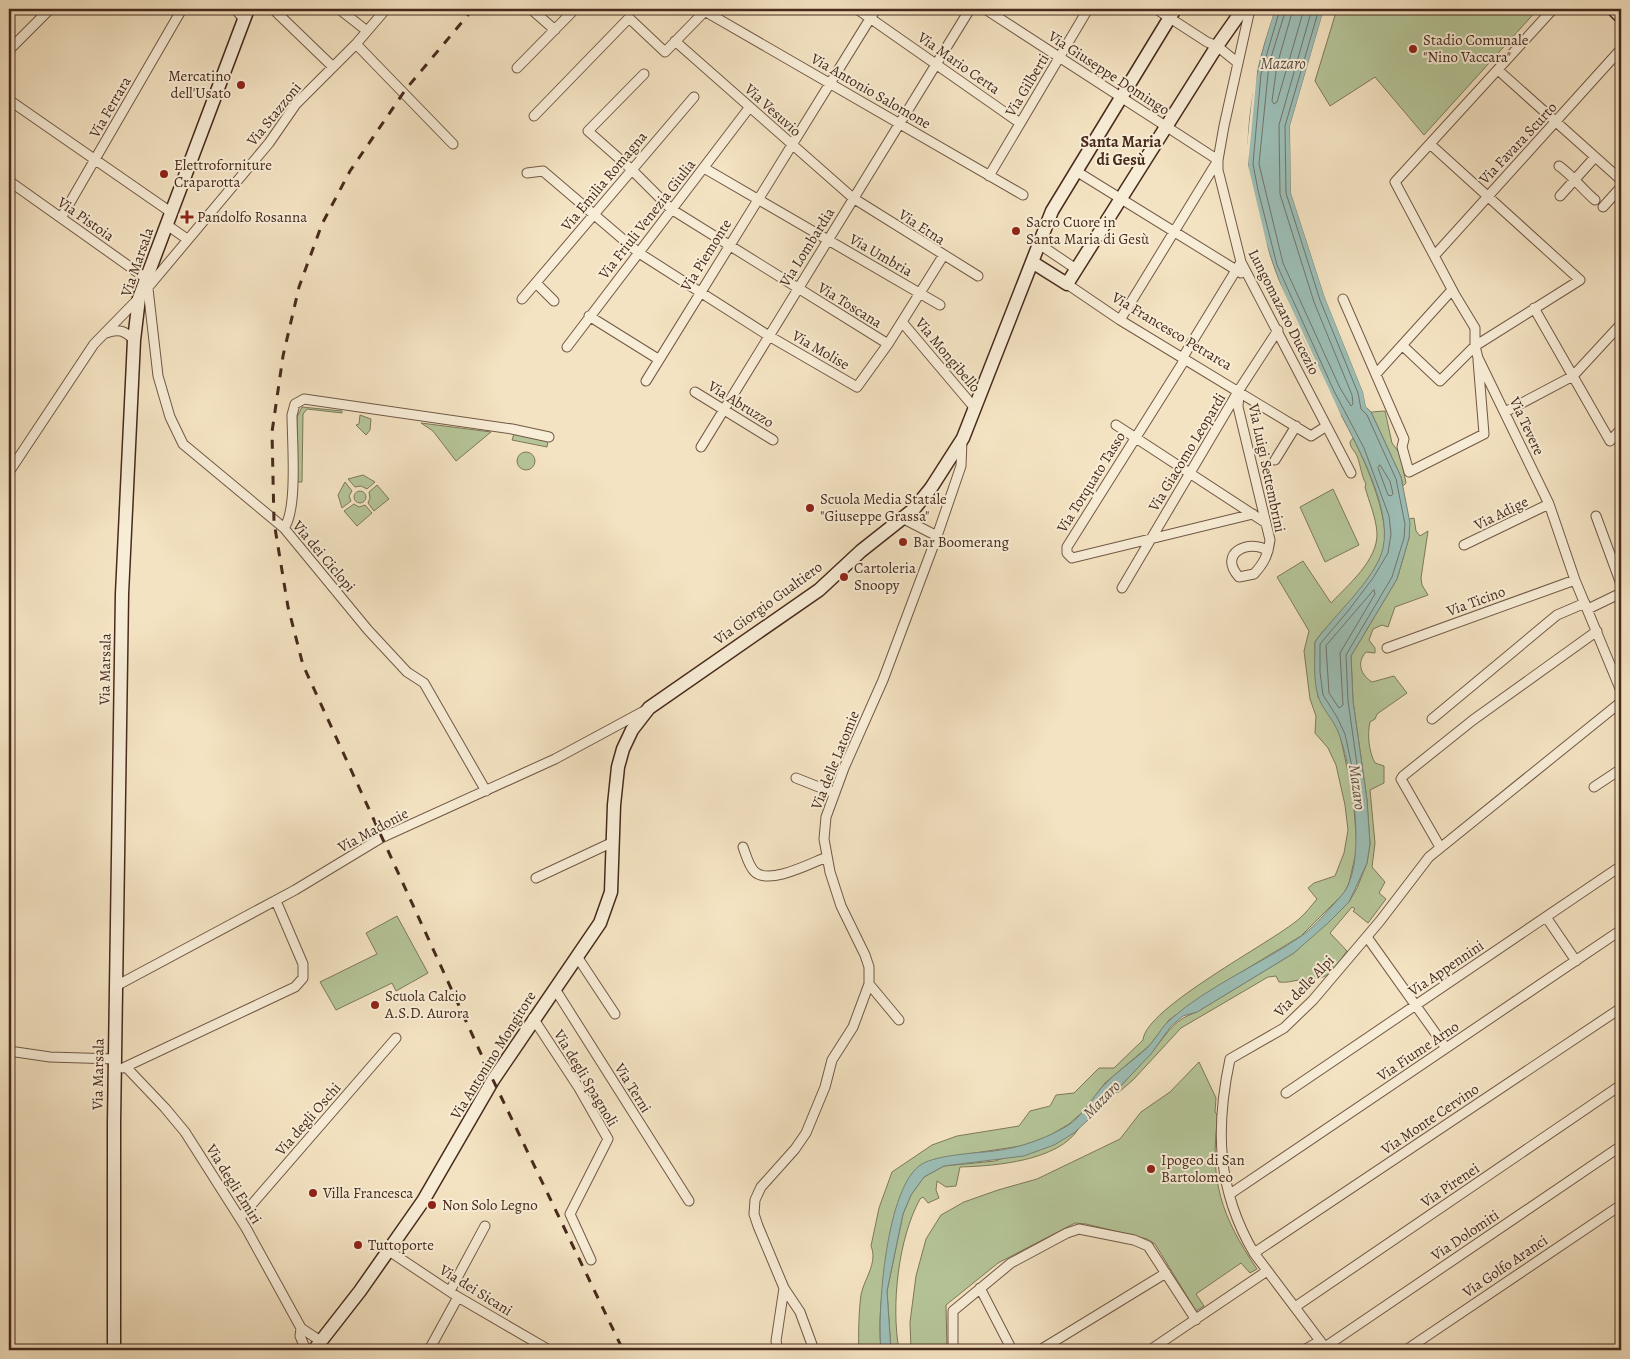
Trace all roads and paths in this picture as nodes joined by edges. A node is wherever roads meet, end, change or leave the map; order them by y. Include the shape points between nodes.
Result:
1 (50, 9) edge
2 (182, 9) edge
3 (235, 9) edge
4 (274, 9) edge
5 (339, 9) edge
6 (386, 9) edge
7 (531, 9) edge
8 (575, 9) edge
9 (858, 9) edge
10 (876, 9) edge
11 (970, 9) edge
12 (985, 9) edge
13 (1088, 9) edge
14 (1156, 9) edge
15 (1243, 9) edge
16 (1250, 9) edge
17 (1553, 9) edge
18 (1612, 9) edge
19 (704, 10) edge
20 (1172, 13) edge
21 (246, 14) edge
22 (1621, 17) edge
23 (871, 18) junction
24 (554, 30) junction
25 (368, 31) junction
26 (675, 41) junction
27 (356, 44) junction
28 (1217, 46) junction
29 (1621, 48) edge
30 (9, 50) edge
31 (1059, 58) junction
32 (936, 63) junction
33 (1238, 63) junction
34 (333, 67) junction
35 (516, 68) dead end
36 (1498, 70) junction
37 (644, 74) dead end
38 (830, 83) junction
39 (694, 97) dead end
40 (1121, 98) junction
41 (9, 100) edge
42 (749, 108) junction
43 (534, 116) dead end
44 (1556, 122) junction
45 (1020, 123) junction
46 (898, 124) junction
47 (1166, 127) junction
48 (453, 144) dead end
49 (790, 144) junction
50 (1430, 144) junction
51 (1595, 157) junction
52 (95, 160) junction
53 (1218, 160) junction
54 (1559, 166) dead end
55 (704, 168) junction
56 (631, 169) junction
57 (1076, 172) junction
58 (527, 173) dead end
59 (989, 176) junction
60 (1621, 180) edge
61 (1574, 181) junction
62 (9, 182) edge
63 (1621, 187) edge
64 (1023, 195) dead end
65 (1487, 196) junction
66 (1560, 196) dead end
67 (853, 198) junction
68 (757, 199) junction
69 (1120, 199) junction
70 (1595, 200) dead end
71 (1603, 207) dead end
72 (671, 209) junction
73 (594, 214) junction
74 (61, 218) junction
75 (170, 219) junction
76 (1173, 233) junction
77 (188, 239) junction
78 (827, 240) junction
79 (729, 244) junction
80 (1039, 244) junction
81 (639, 253) junction
82 (1435, 255) junction
83 (942, 256) junction
84 (1032, 262) junction
85 (1239, 266) junction
86 (1076, 269) junction
87 (978, 276) dead end
88 (147, 282) junction
89 (536, 283) junction
90 (1067, 284) junction
91 (797, 288) junction
92 (1452, 290) junction
93 (700, 293) junction
94 (920, 293) junction
95 (139, 298) junction
96 (522, 299) dead end
97 (1343, 299) dead end
98 (554, 301) dead end
99 (940, 305) dead end
100 (1534, 308) junction
101 (589, 316) junction
102 (1120, 320) junction
103 (902, 322) junction
104 (1621, 324) edge
105 (1278, 330) junction
106 (103, 334) junction
107 (769, 336) junction
108 (134, 340) junction
109 (888, 344) junction
110 (1402, 345) junction
111 (1475, 346) junction
112 (567, 347) dead end
113 (1183, 357) junction
114 (1478, 358) junction
115 (658, 359) junction
116 (1376, 374) junction
117 (1573, 376) junction
118 (646, 380) dead end
119 (1239, 390) junction
120 (695, 392) dead end
121 (973, 406) junction
122 (724, 409) junction
123 (1506, 412) junction
124 (1116, 425) dead end
125 (1296, 426) junction
126 (1325, 426) junction
127 (1621, 429) edge
128 (549, 437) dead end
129 (963, 438) junction
130 (1135, 438) junction
131 (773, 440) dead end
132 (701, 446) dead end
133 (1275, 460) dead end
134 (9, 472) edge
135 (1351, 473) dead end
136 (1190, 475) junction
137 (1549, 504) junction
138 (1252, 514) junction
139 (1596, 516) dead end
140 (902, 518) junction
141 (1266, 523) junction
142 (284, 528) junction
143 (938, 536) junction
144 (1151, 539) junction
145 (1464, 545) dead end
146 (1268, 551) dead end
147 (1575, 580) junction
148 (1621, 584) edge
149 (1122, 588) dead end
150 (1621, 593) edge
151 (1586, 606) junction
152 (1597, 631) junction
153 (1388, 648) dead end
154 (1621, 691) edge
155 (1621, 702) edge
156 (649, 708) junction
157 (1432, 719) dead end
158 (623, 749) joint
159 (1621, 769) edge
160 (796, 778) dead end
161 (1594, 787) dead end
162 (486, 791) junction
163 (834, 793) junction
164 (614, 842) junction
165 (743, 847) dead end
166 (1440, 847) junction
167 (828, 857) junction
168 (1621, 866) edge
169 (536, 878) dead end
170 (276, 901) junction
171 (1546, 917) junction
172 (1621, 930) edge
173 (1367, 937) junction
174 (578, 958) junction
175 (1576, 961) junction
176 (868, 984) junction
177 (116, 986) junction
178 (554, 989) junction
179 (1415, 1005) junction
180 (1621, 1008) edge
181 (615, 1014) dead end
182 (533, 1018) junction
183 (899, 1020) dead end
184 (396, 1038) dead end
185 (1446, 1048) junction
186 (9, 1051) edge
187 (119, 1065) junction
188 (1621, 1086) edge
189 (1286, 1093) dead end
190 (1621, 1146) edge
191 (1230, 1194) junction
192 (689, 1201) dead end
193 (1621, 1205) edge
194 (240, 1218) junction
195 (485, 1226) dead end
196 (388, 1251) junction
197 (1254, 1253) junction
198 (591, 1260) dead end
199 (1267, 1271) junction
200 (1166, 1273) junction
201 (784, 1288) junction
202 (980, 1288) junction
203 (450, 1291) junction
204 (458, 1296) junction
205 (1295, 1307) junction
206 (1196, 1320) junction
207 (301, 1328) junction
208 (1324, 1346) edge
209 (319, 1348) edge
210 (114, 1350) edge
211 (306, 1350) edge
212 (430, 1350) edge
213 (549, 1350) edge
214 (778, 1350) edge
215 (814, 1350) edge
216 (953, 1350) edge
217 (1012, 1350) edge
218 (1040, 1350) edge
219 (1150, 1350) edge
220 (1304, 1350) edge
221 (1406, 1350) edge

1 - 30 street
2 - 52 street, Via Ferrara
3 - 21 street
4 - 34 street
5 - 25 street
6 - 25 street, Via Stazzoni
7 - 24 street
8 - 24 street
9 - 23 street, Via Mario Certa
10 - 23 street, Via Piemonte
11 - 32 street, Via Lombardia
12 - 31 street, Via Giuseppe Domingo
13 - 31 street, Via Gilberti
14 - 20 street
15 - 28 street
16 - 33 street, Lungomazaro Ducezio
17 - 36 street
18 - 22 street
19 - 26 street
19 - 38 street, Via Antonio Salomone
20 - 28 street via 1207,42
20 - 40 street, Via Giorgio Gualtiero
21 - 75 street, Via Marsala
23 - 32 street, Via Mario Certa
23 - 38 street, Via Piemonte
24 - 35 street
25 - 27 street, Via Stazzoni
26 - 42 street, Via Vesuvio
26 - 43 street via 665,52 629,18
27 - 34 street, Via Stazzoni
27 - 48 street
28 - 33 street
28 - 47 street
29 - 44 street, Via Favara Scurto
31 - 40 street, Via Giuseppe Domingo
31 - 45 street, Via Gilberti
32 - 45 street, Via Mario Certa
32 - 46 street, Via Lombardia
33 - 53 street, Lungomazaro Ducezio
34 - 77 street, Via Stazzoni via 296,104 269,143
36 - 44 street
36 - 50 street
37 - 56 street, Via Toscana via 588,131
38 - 46 street, Via Antonio Salomone
38 - 49 street, Via Piemonte
39 - 56 street, Via Emilia Romagna
40 - 47 street, Via Giuseppe Domingo
40 - 57 street, Via Giorgio Gualtiero
41 - 52 street
42 - 49 street, Via Vesuvio
42 - 55 street, Via Friuli Venezia Giulia
44 - 51 street
44 - 65 street, Via Favara Scurto
45 - 59 street, Via Gilberti
46 - 59 street, Via Antonio Salomone
46 - 67 street, Via Lombardia
47 - 53 street, Via Giuseppe Domingo
47 - 69 street
49 - 67 street, Via Vesuvio
49 - 68 street, Via Piemonte
50 - 65 street
50 - 82 street, Via Tevere via 1395,182
51 - 60 street
51 - 61 street
52 - 74 street, Via Ferrara
52 - 75 street
53 - 76 street
53 - 85 street, Lungomazaro Ducezio
54 - 61 street via 1570,173
55 - 68 street, Via Umbria
55 - 72 street, Via Friuli Venezia Giulia
56 - 72 street, Via Toscana
56 - 73 street, Via Emilia Romagna
57 - 69 street
57 - 80 street, Via Giorgio Gualtiero via 1052,211
58 - 73 street, Via Molise via 543,171
59 - 64 street, Via Antonio Salomone
61 - 66 street
61 - 70 street
62 - 74 street, Via Pistoia
63 - 71 street
65 - 82 street, Via Favara Scurto
65 - 100 street via 1580,280
67 - 78 street, Via Lombardia
67 - 83 street, Via Etna
68 - 78 street, Via Umbria
68 - 79 street, Via Piemonte
69 - 76 street
69 - 86 street
72 - 79 street, Via Toscana
72 - 81 street, Via Friuli Venezia Giulia
73 - 81 street, Via Molise
73 - 89 street, Via Emilia Romagna
74 - 88 street, Via Pistoia
75 - 77 street
75 - 88 street, Via Marsala
76 - 85 street
76 - 102 street
77 - 88 street, Via Stazzoni
78 - 91 street, Via Lombardia
78 - 94 street, Via Umbria
79 - 91 street, Via Toscana
79 - 93 street, Via Piemonte
80 - 84 street, Via Giorgio Gualtiero
80 - 86 street
81 - 93 street, Via Molise
81 - 101 street, Via Friuli Venezia Giulia
82 - 92 street, Via Tevere
83 - 87 street, Via Etna
83 - 94 street, Via Molise
84 - 90 street, Via Francesco Petrarca
84 - 121 street, Via Giorgio Gualtiero
85 - 105 street, Lungomazaro Ducezio via 1250,278
85 - 113 street, Via Torquato Tasso
86 - 90 street
88 - 95 street, Via Marsala
88 - 142 street, Via dei Ciclopi via 158,376 170,417 183,444
89 - 96 street, Via Emilia Romagna
89 - 98 street
90 - 102 street, Via Francesco Petrarca
91 - 107 street, Via Lombardia
91 - 109 street, Via Toscana
92 - 110 street
92 - 111 street, Via Tevere via 1475,328
93 - 107 street, Via Molise
93 - 115 street, Via Piemonte
94 - 99 street, Via Umbria
94 - 103 street, Via Molise
95 - 106 street
95 - 108 street, Via Marsala
97 - 116 street
100 - 111 street
100 - 117 street
101 - 112 street, Via Friuli Venezia Giulia
101 - 115 street
102 - 113 street, Via Francesco Petrarca
103 - 109 street, Via Molise
103 - 121 street, Via Mongibello
104 - 117 street
105 - 119 street, Via Giacomo Leopardi
105 - 126 street, Lungomazaro Ducezio
106 - 108 street via 115,330 125,332
106 - 134 street
107 - 109 street, Via Molise via 857,387
107 - 122 street, Via Lombardia
108 - 177 street, Via Marsala via 122,594
110 - 111 street via 1440,381
110 - 116 street
111 - 114 street, Via Tevere
113 - 119 street, Via Francesco Petrarca
113 - 130 street, Via Torquato Tasso via 1182,364
114 - 116 street via 1484,434 1408,472 1402,447 1404,439
114 - 123 street, Via Tevere
115 - 118 street, Via Piemonte
117 - 123 street
117 - 127 street via 1610,441
119 - 125 street, Via Francesco Petrarca
119 - 136 street, Via Giacomo Leopardi
119 - 141 street, Via Luigi Settembrini via 1238,407
120 - 122 street, Via Abruzzo
121 - 129 street, Via Giorgio Gualtiero
122 - 131 street, Via Abruzzo
122 - 132 street, Via Lombardia
123 - 137 street, Via Tevere
124 - 130 street
125 - 126 street, Via Francesco Petrarca via 1311,436
125 - 133 street
126 - 135 street, Lungomazaro Ducezio
128 - 142 street via 304,399 295,404 292,415 292,502 289,522
129 - 140 street, Via Giorgio Gualtiero via 931,488
129 - 143 street, Via delle Latomie via 961,466
130 - 136 street
130 - 144 street, Via Torquato Tasso via 1067,547 1072,558
136 - 138 street
136 - 144 street, Via Giacomo Leopardi
137 - 145 street, Via Adige
137 - 147 street, Via Tevere
138 - 141 street
138 - 144 street, Via Torquato Tasso
139 - 148 street
140 - 143 street
140 - 156 street, Via Giorgio Gualtiero via 818,590
141 - 146 street, Via Luigi Settembrini via 1270,540
142 - 162 street, Via dei Ciclopi via 368,630 406,672 424,683
143 - 163 street, Via delle Latomie via 883,680
144 - 149 street, Via Giacomo Leopardi
147 - 151 street, Via Tevere
147 - 153 street, Via Ticino
150 - 151 street
151 - 152 street, Via Tevere
151 - 157 street via 1557,615
152 - 154 street, Via Tevere
152 - 166 street via 1473,720 1403,776 1401,779
155 - 166 street, Via delle Alpi
156 - 158 street, Via Giorgio Gualtiero via 632,730
156 - 162 street, Via Madonie via 555,759
158 - 164 street, Via Antonino Mongitore via 615,786
159 - 161 street
160 - 163 street
162 - 170 street, Via Madonie via 381,838
163 - 167 street, Via delle Latomie via 826,817 824,839
164 - 169 street
164 - 174 street, Via Antonino Mongitore via 606,907
165 - 167 street via 753,870 760,876 786,873
166 - 173 street, Via delle Alpi
167 - 176 street, Via delle Latomie via 840,906 869,967
168 - 171 street, Via Appennini
170 - 177 street, Via Madonie
170 - 187 street via 303,964 303,978 295,987
171 - 175 street
171 - 179 street, Via Appennini
172 - 175 street, Via Fiume Arno
173 - 179 street
173 - 191 street, Via delle Alpi via 1313,1000 1284,1028 1230,1059 1220,1150
174 - 178 street, Via Antonino Mongitore
174 - 181 street
175 - 185 street, Via Fiume Arno
176 - 183 street
176 - 201 street, Via delle Latomie via 853,1027 832,1060 825,1087 806,1132 761,1187 755,1200 754,1214
177 - 187 street, Via Marsala
178 - 182 street, Via Antonino Mongitore
178 - 192 street, Via Terni
179 - 185 street
179 - 189 street, Via Appennini
180 - 197 street, Via Monte Cervino
182 - 196 street, Via Antonino Mongitore via 470,1118 428,1193
182 - 198 street, Via degli Spagnoli via 608,1139 570,1214
184 - 194 street, Via degli Oschi
185 - 191 street, Via Fiume Arno
186 - 187 street
187 - 194 street, Via degli Emiri via 166,1108 185,1132
187 - 210 street, Via Marsala
188 - 205 street, Via Pirenei
190 - 208 street, Via Dolomiti
191 - 197 street, Via delle Alpi
193 - 221 street, Via Golfo Aranci
194 - 207 street, Via degli Emiri
195 - 203 street
196 - 203 street, Via dei Sicani
196 - 209 street, Via Antonino Mongitore
197 - 199 street, Via delle Alpi
199 - 205 street, Via delle Alpi
199 - 206 street
200 - 202 street via 1148,1246 1079,1229 1011,1263
200 - 206 street
200 - 218 street
201 - 214 street via 776,1341
201 - 215 street, Via delle Latomie via 800,1312
202 - 216 street via 953,1311
202 - 217 street
203 - 204 street, Via dei Sicani
204 - 212 street
204 - 213 street, Via dei Sicani
205 - 208 street, Via delle Alpi
206 - 219 street
207 - 209 street, Via degli Emiri
207 - 211 street, Via degli Emiri via 300,1336
208 - 220 street, Via Dolomiti

